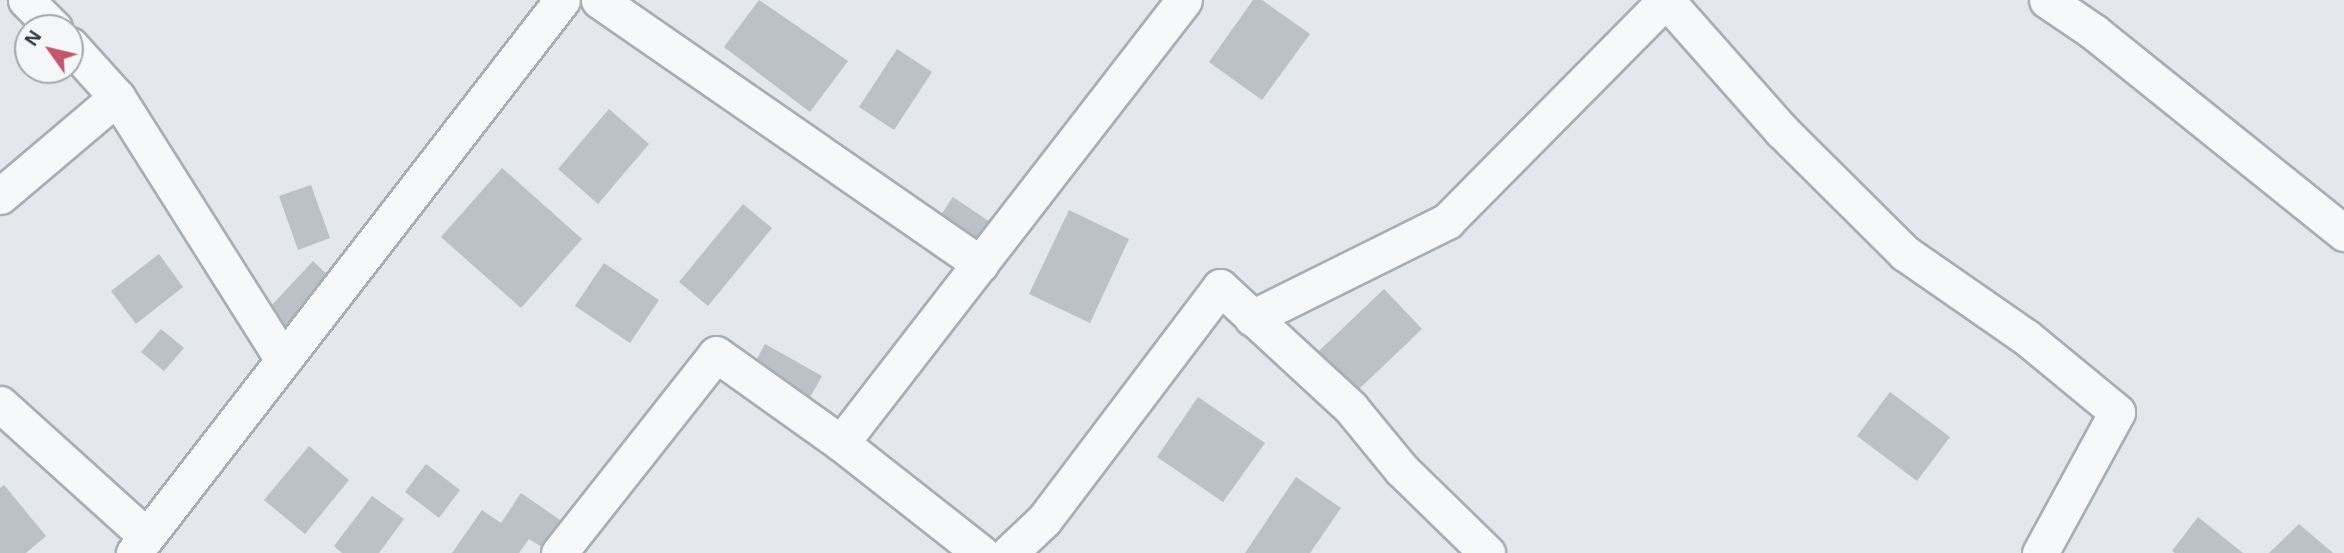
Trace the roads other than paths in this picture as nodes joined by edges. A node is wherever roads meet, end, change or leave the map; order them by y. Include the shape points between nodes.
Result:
1 (26, 0) edge
2 (562, 0) edge
3 (599, 0) edge
4 (1184, 0) edge
5 (1666, 0) edge
6 (2047, 0) edge
7 (40, 14) edge
8 (84, 60) edge
9 (117, 97) junction
10 (0, 196) edge
11 (2344, 233) edge
12 (980, 264) junction
13 (1252, 318) junction
14 (283, 359) junction
15 (0, 404) edge
16 (841, 443) junction
17 (140, 544) edge
18 (2042, 552) edge
19 (559, 553) edge
20 (981, 553) edge
21 (1009, 553) edge
22 (1487, 553) edge

1 - 7 street
2 - 14 street
3 - 12 street
4 - 12 street
5 - 13 street via 1447,221
5 - 18 street via 1780,130 1905,253 2026,337 2117,412
6 - 11 street via 2094,32
8 - 9 street
9 - 10 street
9 - 14 street
12 - 16 street
13 - 21 street via 1220,287 1044,520
13 - 22 street via 1351,408 1402,470
14 - 17 street
15 - 17 street
16 - 19 street via 716,355
16 - 20 street

